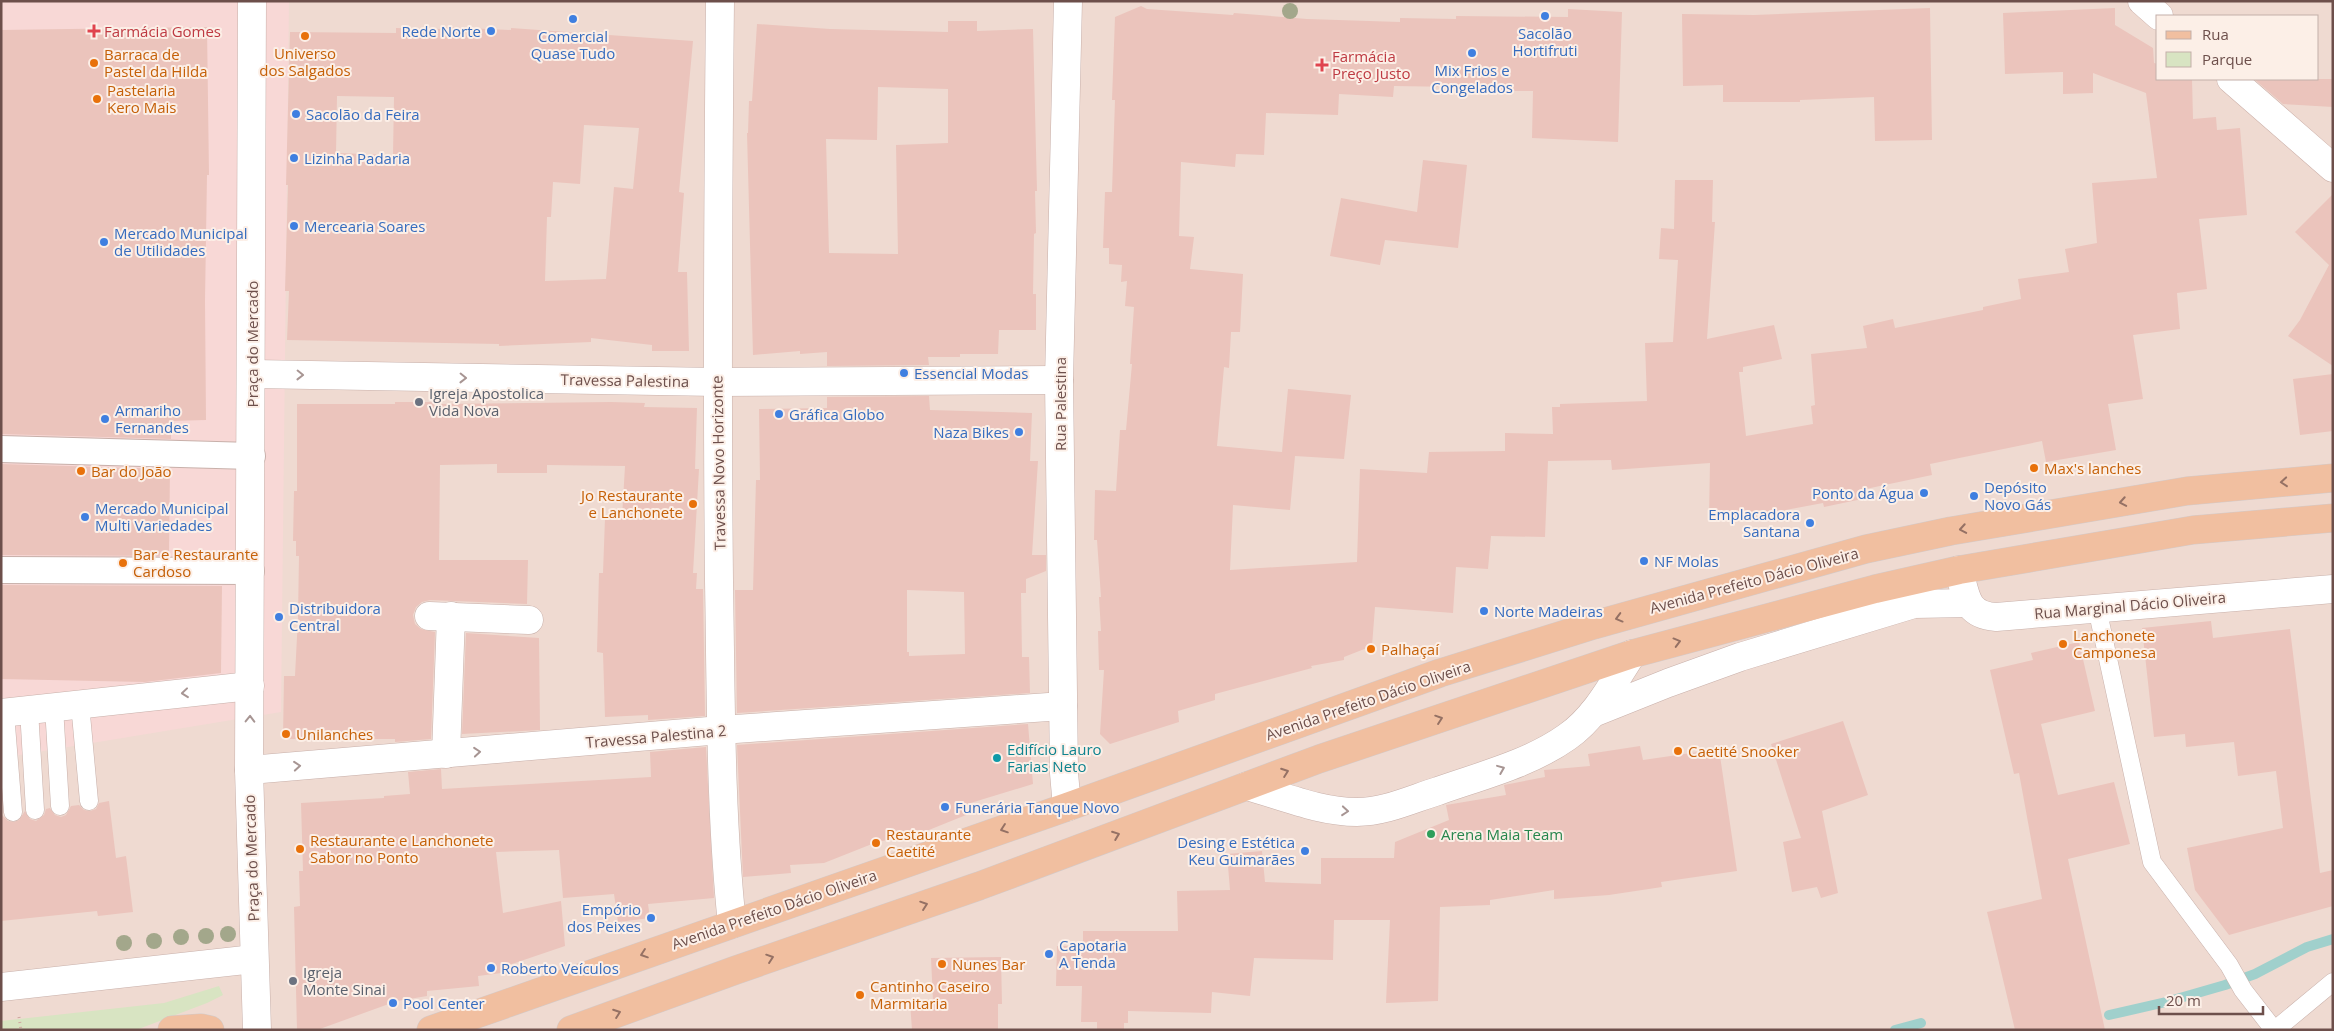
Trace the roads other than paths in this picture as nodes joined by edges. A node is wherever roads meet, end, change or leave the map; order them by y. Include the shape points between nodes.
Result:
1 (252, 1) edge
2 (720, 1) edge
3 (1068, 1) edge
4 (2142, 1) edge
5 (2158, 15) edge
6 (2232, 80) edge
7 (2333, 168) edge
8 (252, 374) junction
9 (1059, 380) junction
10 (717, 382) junction
11 (1, 450) edge
12 (252, 456) junction
13 (2333, 478) edge
14 (2333, 518) edge
15 (1, 570) edge
16 (1959, 570) junction
17 (251, 571) junction
18 (2333, 589) edge
19 (1968, 603) junction
20 (2097, 608) junction
21 (528, 620) dead end
22 (1632, 654) junction
23 (250, 686) junction
24 (1063, 706) junction
25 (34, 709) edge
26 (1593, 713) junction
27 (721, 730) junction
28 (446, 754) junction
29 (249, 770) junction
30 (1247, 786) junction
31 (89, 801) dead end
32 (60, 806) dead end
33 (1067, 807) junction
34 (35, 810) dead end
35 (12, 812) dead end
36 (732, 924) junction
37 (254, 960) junction
38 (2333, 982) edge
39 (1, 987) edge
40 (172, 1030) edge
41 (210, 1030) edge
42 (257, 1030) edge
43 (431, 1030) edge
44 (572, 1030) edge
45 (2275, 1030) edge

1 - 8 street, Praça do Mercado
2 - 10 street, Travessa Novo Horizonte
3 - 9 street, Rua Palestina
4 - 5 street
6 - 7 street
8 -> 10 street, Travessa Palestina
8 - 12 street, Praça do Mercado
9 - 10 street, Travessa Palestina
9 - 24 street, Rua Palestina
10 - 27 street, Travessa Novo Horizonte
11 - 12 street
12 - 17 street, Praça do Mercado
13 -> 33 main road, Avenida Prefeito Dácio Oliveira via 2187,491 1951,531 1866,549 1594,624 1440,673
14 - 16 main road via 2192,530
15 - 17 street
16 - 19 street
22 -> 16 main road
17 - 23 street, Praça do Mercado
18 - 20 street, Rua Marginal Dácio Oliveira
19 - 20 street, Rua Marginal Dácio Oliveira via 1975,612 1996,617
19 - 26 street via 1914,604 1740,657
20 - 45 lane via 2152,862
21 - 28 street via 440,616
22 - 26 street
30 -> 22 main road
23 -> 25 street
29 -> 23 street, Praça do Mercado
24 - 27 street, Travessa Palestina 2
24 - 33 street, Rua Palestina
25 - 31 lane
25 - 32 lane
25 - 34 lane
25 - 35 lane
30 -> 26 street via 1338,810 1383,809 1495,772 1539,753 1567,737
28 -> 27 street, Travessa Palestina 2
27 - 36 street, Travessa Novo Horizonte via 726,864
29 -> 28 street, Travessa Palestina 2
29 - 37 street, Praça do Mercado
44 -> 30 main road via 979,886
33 -> 36 main road, Avenida Prefeito Dácio Oliveira
36 -> 43 main road, Avenida Prefeito Dácio Oliveira
37 - 39 street
37 - 42 street, Praça do Mercado
38 - 45 lane
40 - 41 main road

